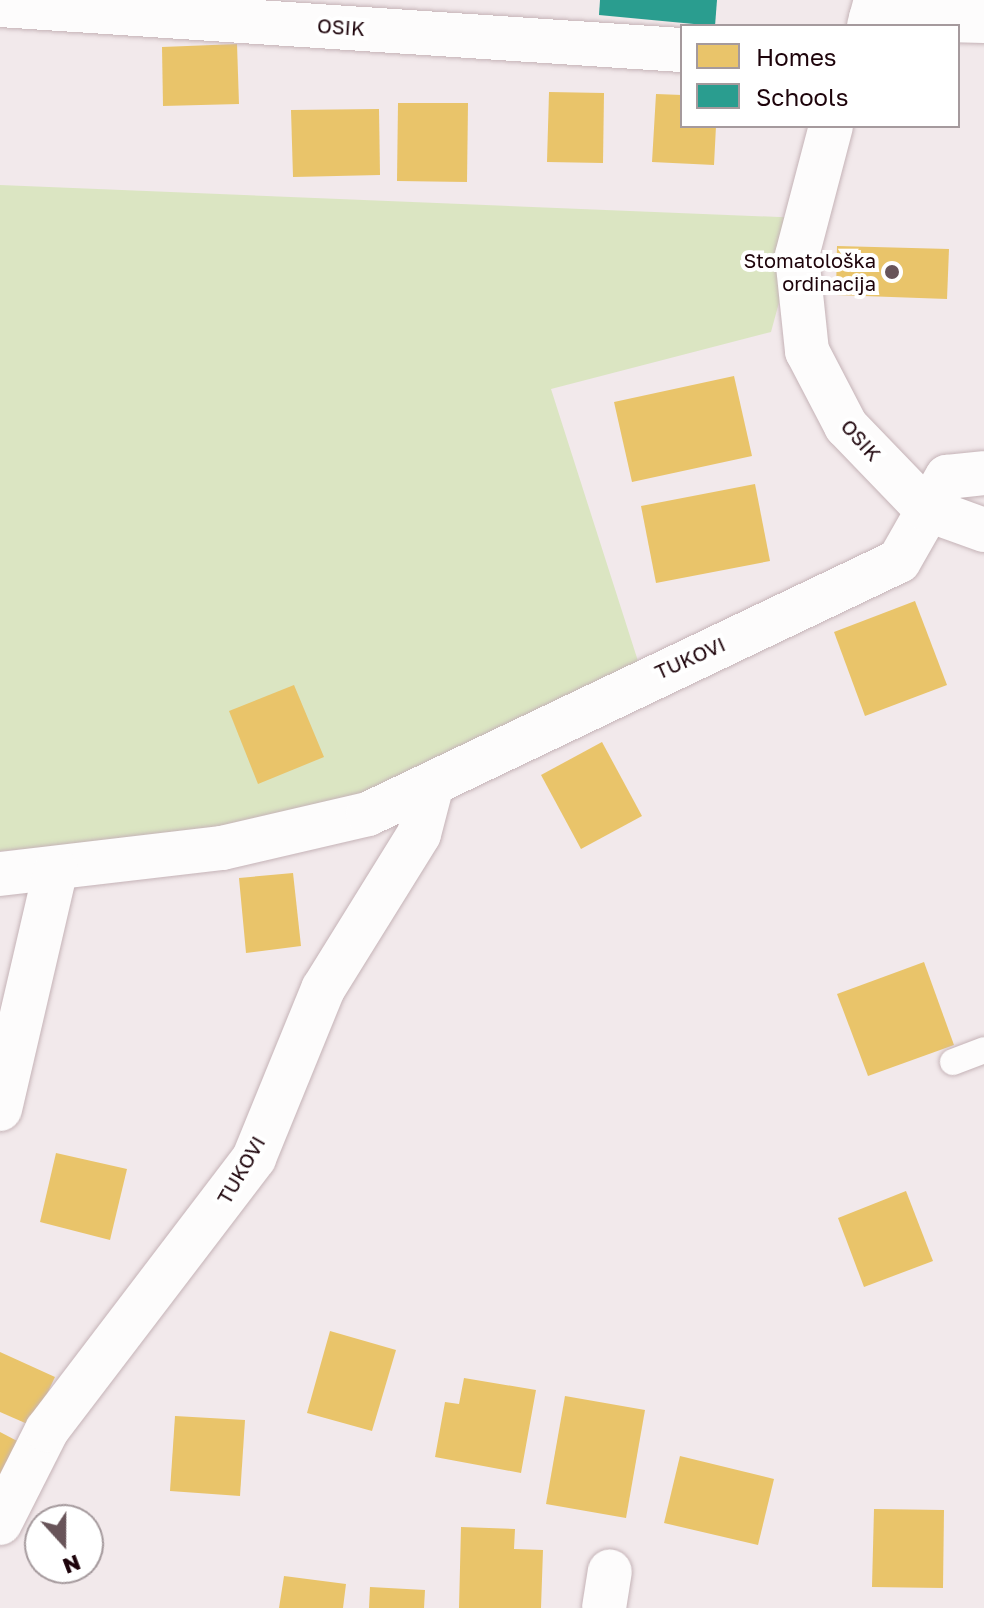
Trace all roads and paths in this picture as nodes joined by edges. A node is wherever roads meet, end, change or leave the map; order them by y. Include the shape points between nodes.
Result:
1 (0, 5) edge
2 (872, 15) edge
3 (984, 21) edge
4 (680, 50) edge
5 (830, 128) edge
6 (984, 473) edge
7 (926, 509) junction
8 (984, 530) edge
9 (431, 788) junction
10 (56, 869) junction
11 (0, 874) edge
12 (984, 1050) edge
13 (953, 1062) dead end
14 (0, 1109) edge
15 (0, 1523) edge

1 - 4 street, OSIK
2 - 3 street
5 - 7 street, OSIK via 797,256 807,351 846,426
6 - 7 street via 947,477
7 - 8 street, OSIK
7 - 9 street, TUKOVI via 899,561 590,703
9 - 10 street, TUKOVI via 368,814 222,848
9 - 15 street, TUKOVI via 419,834 323,989 254,1158 47,1430
10 - 11 street, TUKOVI
10 - 14 street
12 - 13 lane

